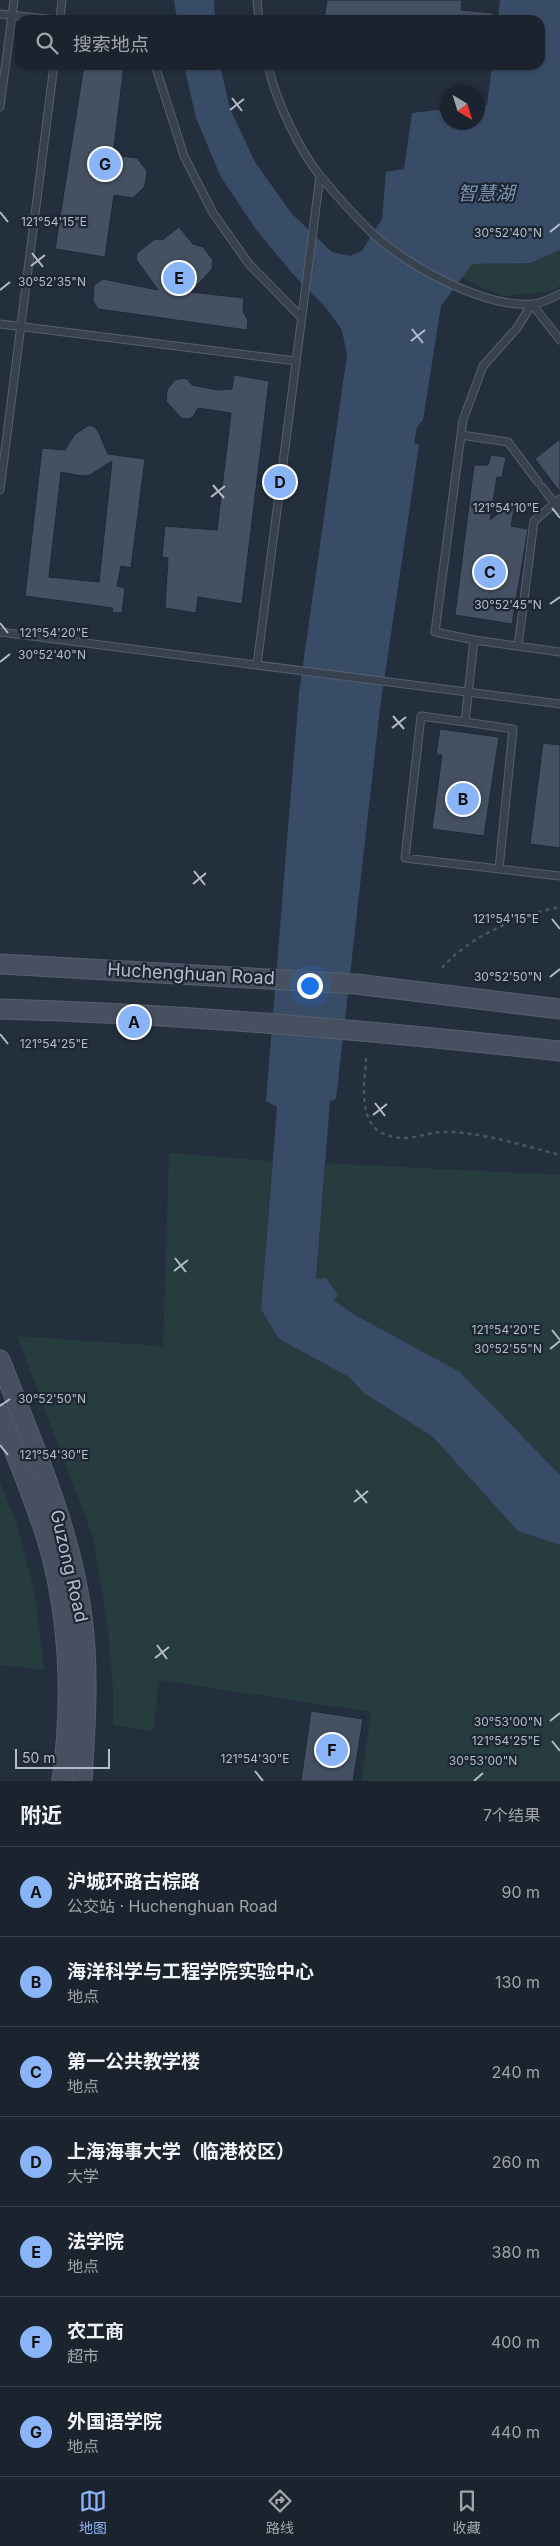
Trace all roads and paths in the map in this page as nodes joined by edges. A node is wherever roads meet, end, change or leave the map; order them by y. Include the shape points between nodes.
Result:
1 (14, 0) edge
2 (62, 0) edge
3 (257, 0) edge
4 (0, 14) edge
5 (59, 15) edge
6 (258, 15) edge
7 (12, 16) junction
8 (15, 16) edge
9 (53, 70) edge
10 (157, 70) edge
11 (269, 70) edge
12 (0, 106) edge
13 (320, 176) junction
14 (560, 294) edge
15 (532, 304) junction
16 (301, 317) junction
17 (0, 324) edge
18 (20, 326) junction
19 (560, 340) edge
20 (296, 360) junction
21 (461, 435) junction
22 (0, 490) edge
23 (557, 501) edge
24 (560, 510) edge
25 (0, 632) edge
26 (474, 640) junction
27 (518, 646) junction
28 (560, 652) edge
29 (257, 665) junction
30 (469, 692) junction
31 (560, 704) edge
32 (465, 722) junction
33 (499, 869) junction
34 (560, 876) edge
35 (560, 907) edge
36 (0, 964) edge
37 (442, 968) dead end
38 (0, 1009) edge
39 (560, 1009) edge
40 (560, 1051) edge
41 (366, 1058) dead end
42 (560, 1154) edge
43 (0, 1360) edge
44 (0, 1414) edge
45 (62, 1781) edge
46 (82, 1781) edge

1 - 7 lane
2 - 5 lane
3 - 6 lane
4 - 7 lane
7 - 8 lane
7 - 12 lane
9 - 18 lane
10 - 16 lane via 184,156 213,213 249,264
11 - 13 lane via 296,135
13 - 15 lane via 370,231 421,268 463,290 498,301
13 - 16 lane
14 - 15 lane
15 - 19 lane
15 - 21 lane via 517,328 483,366 463,420
16 - 20 lane
17 - 18 lane
18 - 20 lane
18 - 22 lane
20 - 29 lane
21 - 23 lane via 508,442 540,485
21 - 26 lane via 435,632
23 - 24 lane
23 - 27 lane via 534,521
25 - 29 lane
26 - 27 lane
26 - 30 lane
27 - 28 lane
29 - 30 lane
30 - 31 lane
30 - 32 lane
32 - 33 lane via 513,729
32 - 33 lane via 421,716 405,858
33 - 34 lane
35 - 37 path via 534,912 504,924 451,957
36 - 39 main road, Huchenghuan Road via 356,984
38 - 40 main road via 120,1012 355,1028
41 - 42 path via 365,1105 371,1122 388,1136 402,1138 444,1131
43 - 46 main road, Guzong Road via 54,1502 77,1586 86,1659
44 - 45 main road, Guzong Road via 46,1538 62,1606 68,1680

